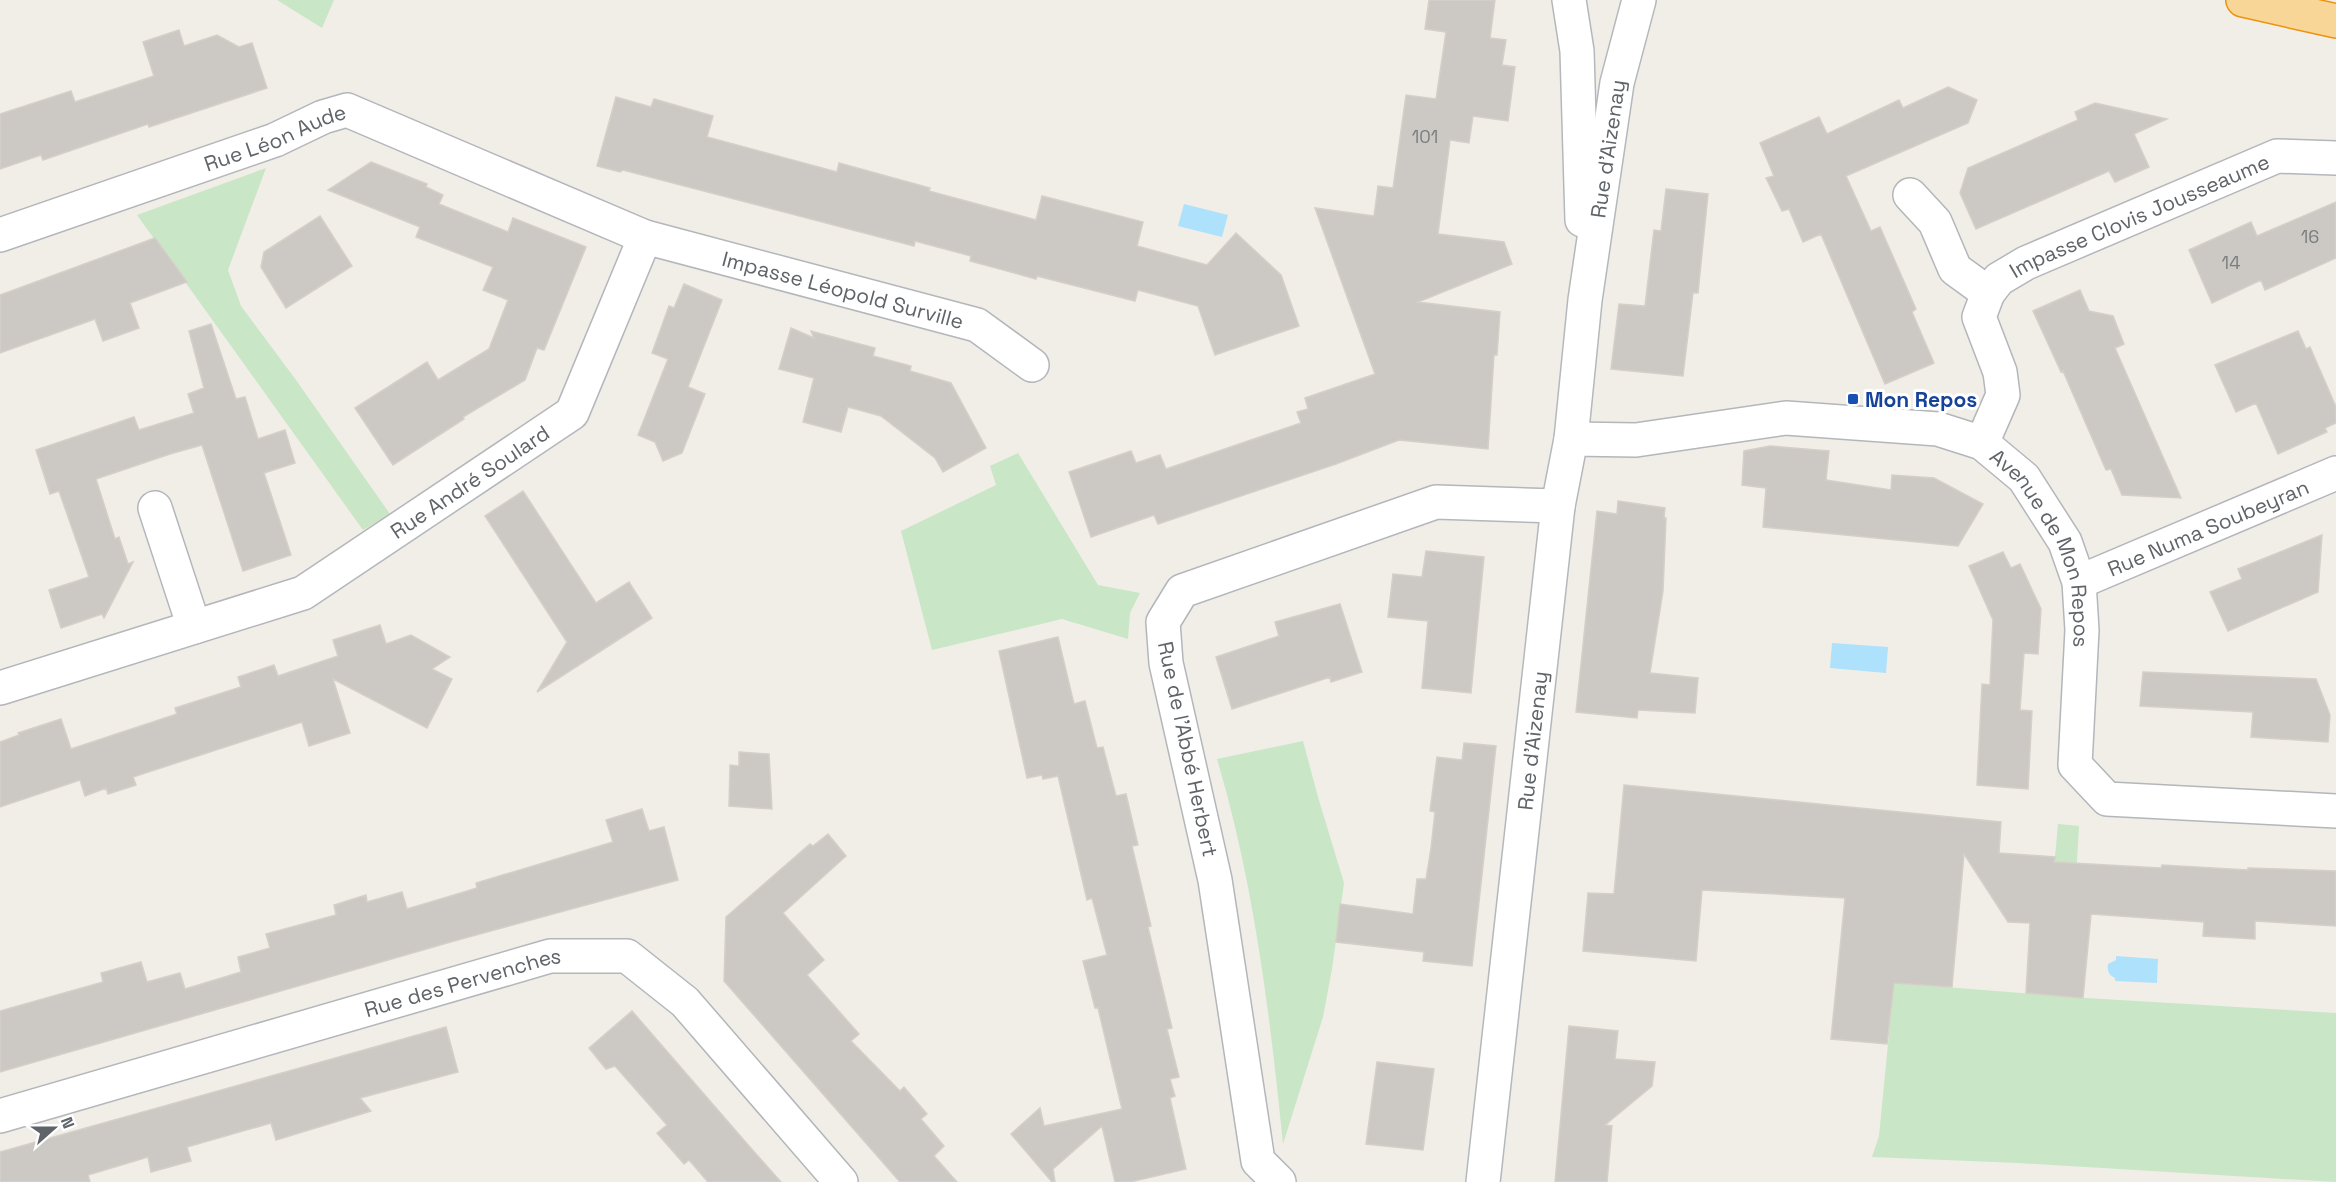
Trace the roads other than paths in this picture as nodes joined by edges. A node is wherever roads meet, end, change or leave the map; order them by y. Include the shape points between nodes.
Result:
1 (1569, 0) edge
2 (1639, 0) edge
3 (2243, 0) edge
4 (2336, 21) edge
5 (2336, 158) edge
6 (1910, 195) dead end
7 (0, 235) edge
8 (645, 237) junction
9 (1988, 293) junction
10 (1585, 300) junction
11 (1032, 365) dead end
12 (1571, 439) junction
13 (1982, 443) junction
14 (2336, 473) edge
15 (1558, 506) junction
16 (155, 508) dead end
17 (2079, 582) junction
18 (194, 627) junction
19 (0, 688) edge
20 (2336, 811) edge
21 (0, 1116) edge
22 (841, 1182) edge
23 (1279, 1182) edge
24 (1483, 1182) edge

1 - 10 street, Rue d'Aizenay via 1577,51
2 - 10 street, Rue d'Aizenay via 1617,83
3 - 4 highway
5 - 9 street, Impasse Clovis Jousseaume via 2277,156 2026,263 1999,279
6 - 9 street, Impasse Clovis Jousseaume via 1935,222 1955,269
7 - 8 street, Rue Léon Aude via 275,140 347,110
8 - 11 street, Impasse Léopold Surville via 977,325
8 - 18 street, Rue André Soulard via 572,413 303,593
9 - 13 street, Impasse Clovis Jousseaume via 1979,317 2000,372 2003,395
10 - 12 street, Rue d'Aizenay
12 - 13 street, Avenue de Mon Repos via 1636,440 1786,418 1938,429
12 - 15 street, Rue d'Aizenay
13 - 17 street, Avenue de Mon Repos via 2024,478 2065,542
14 - 17 street, Rue Numa Soubeyran
15 - 23 street, Rue de l'Abbé Herbert via 1436,502 1182,591 1163,622 1166,663 1215,880 1258,1161
15 - 24 street, Rue d'Aizenay
16 - 18 street
17 - 20 street, Avenue de Mon Repos via 2082,630 2075,765 2107,799
18 - 19 street, Rue André Soulard
21 - 22 street, Rue des Pervenches via 550,956 627,956 685,1002

